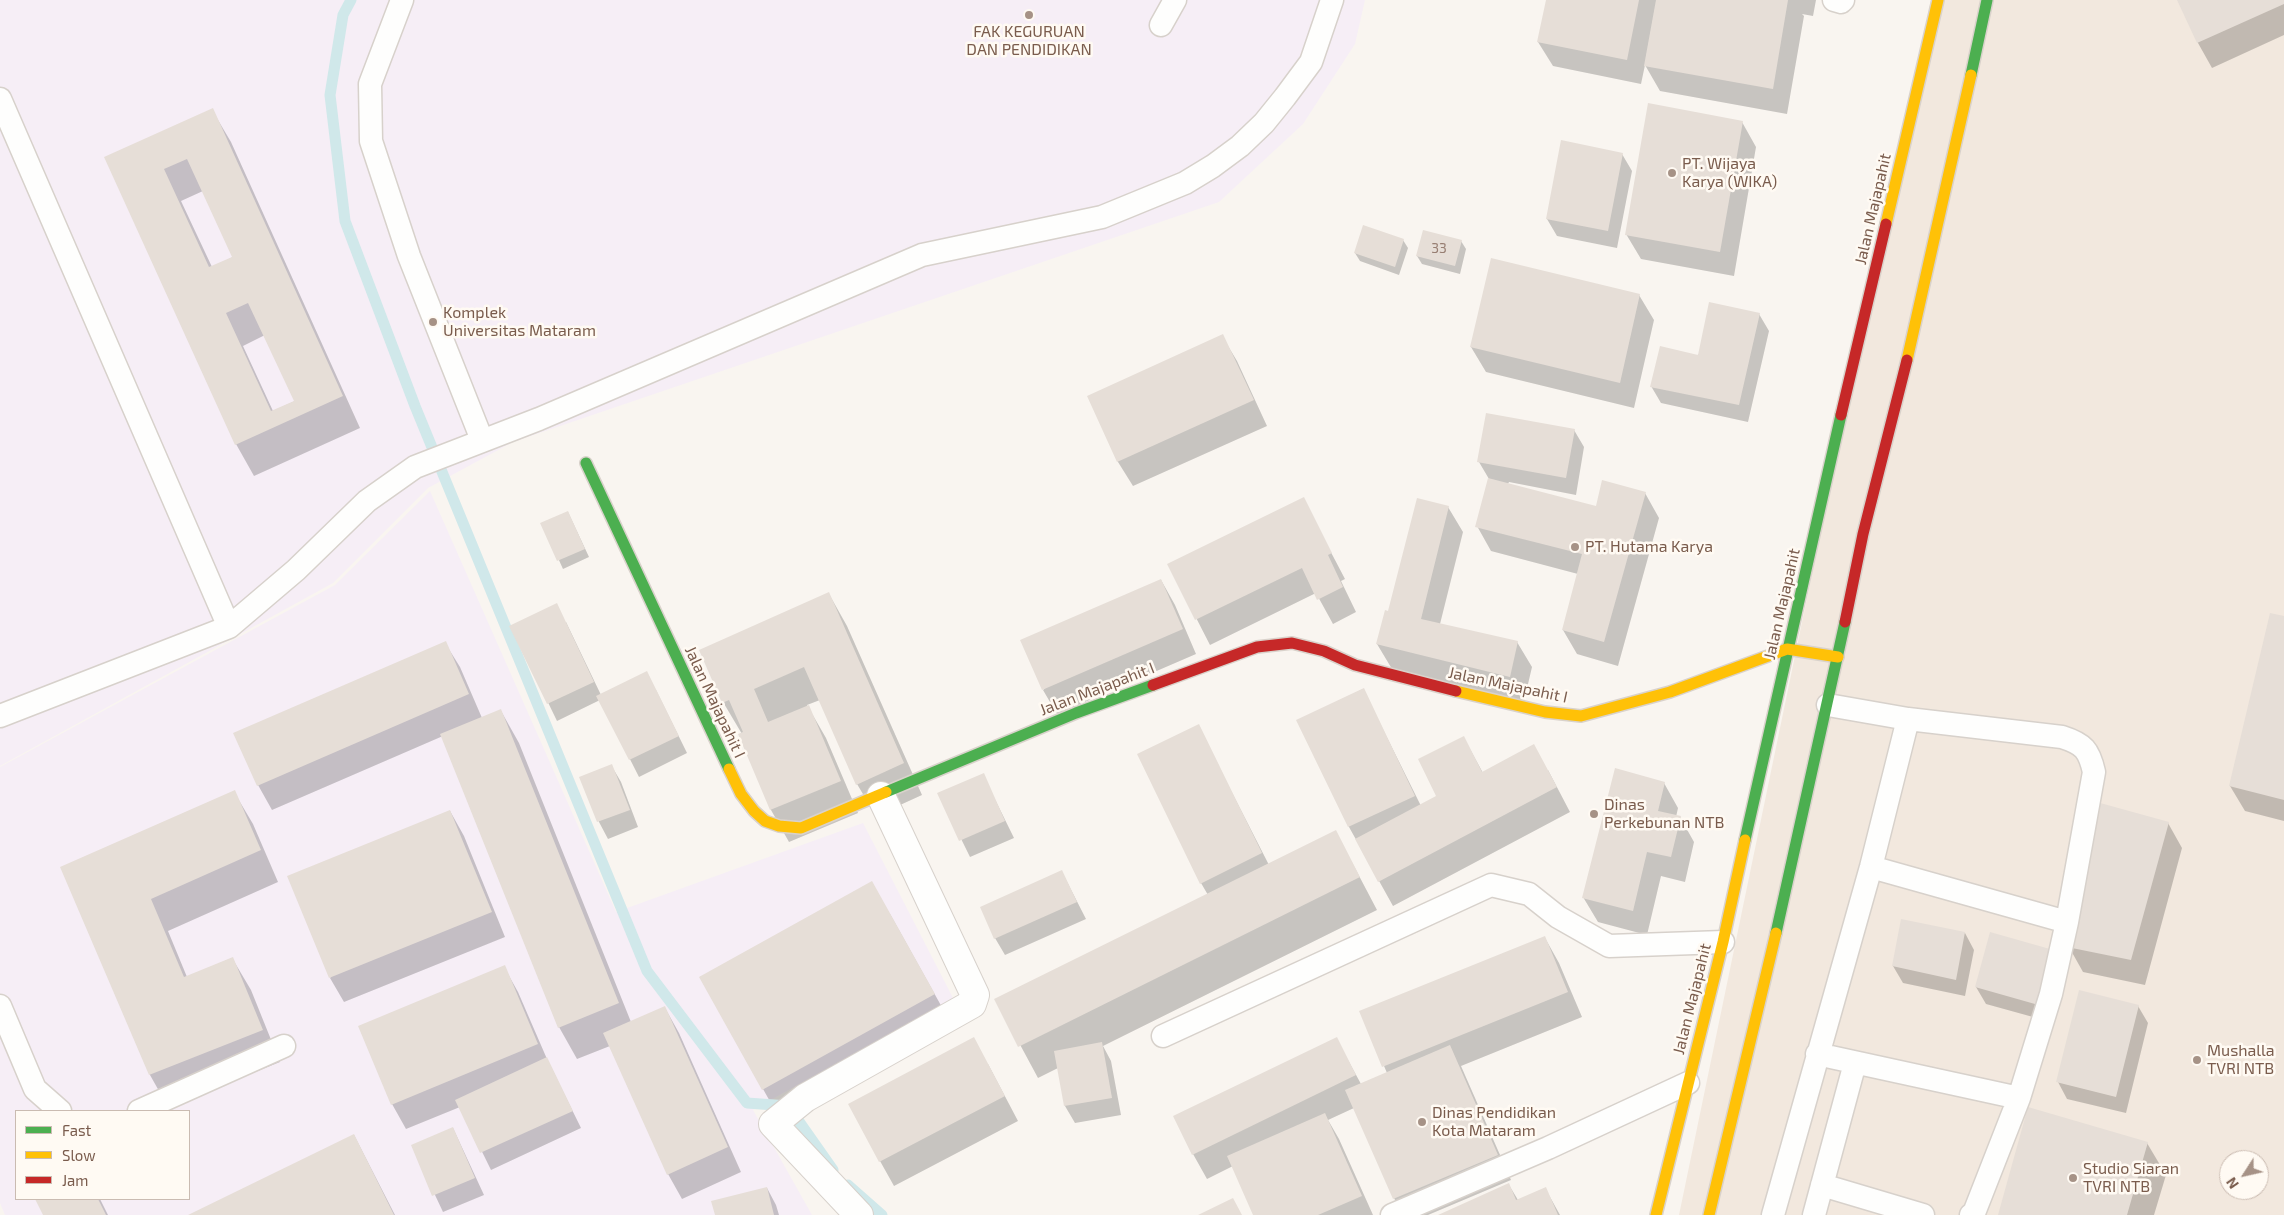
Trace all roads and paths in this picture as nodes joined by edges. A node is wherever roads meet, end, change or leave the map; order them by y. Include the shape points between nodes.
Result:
1 (402, 0) edge
2 (1175, 0) edge
3 (1332, 0) edge
4 (1834, 0) edge
5 (1843, 0) edge
6 (1938, 0) edge
7 (1987, 0) edge
8 (1161, 25) dead end
9 (0, 99) edge
10 (482, 440) junction
11 (586, 463) dead end
12 (229, 627) junction
13 (1787, 649) junction
14 (1838, 657) junction
15 (1828, 705) junction
16 (0, 716) edge
17 (1908, 719) junction
18 (881, 796) junction
19 (1870, 868) junction
20 (2067, 922) junction
21 (1723, 942) junction
22 (0, 1006) edge
23 (1163, 1036) dead end
24 (284, 1046) dead end
25 (1817, 1054) junction
26 (1855, 1063) junction
27 (1688, 1083) junction
28 (2019, 1098) junction
29 (59, 1110) edge
30 (141, 1110) edge
31 (1822, 1185) junction
32 (859, 1215) edge
33 (1392, 1215) edge
34 (1656, 1215) edge
35 (1709, 1215) edge
36 (1773, 1215) edge
37 (1814, 1215) edge
38 (1922, 1215) edge
39 (1971, 1215) edge

1 - 10 lane via 370,84 371,141 410,256
2 - 8 lane
3 - 10 lane via 1311,62 1264,123 1240,146 1184,183 1102,217 922,255
4 - 5 lane
6 - 13 main road, Jalan Majapahit
7 - 14 main road via 1910,349 1863,534
9 - 12 lane
10 - 12 lane via 415,467 367,500 296,570
11 - 18 main road, Jalan Majapahit I via 741,794 758,817 774,827 800,828
12 - 16 lane
13 - 14 main road, Jalan Majapahit I
13 - 18 main road, Jalan Majapahit I via 1670,692 1581,716 1489,700 1355,665 1324,651 1292,643 1257,647 1076,713
13 - 21 main road, Jalan Majapahit
14 - 15 main road
15 - 17 lane
15 - 35 main road via 1753,1039
17 - 19 lane
17 - 20 lane via 2062,737 2078,742 2090,755 2094,772
18 - 32 street via 975,995 972,1004 804,1098 773,1124
19 - 20 lane
19 - 25 lane
20 - 28 lane via 2051,994
21 - 23 lane via 1609,946 1558,917 1530,894 1491,885
21 - 27 main road, Jalan Majapahit
22 - 29 lane via 35,1089
24 - 30 lane
25 - 26 lane
25 - 36 lane
26 - 28 lane
26 - 31 lane
27 - 33 lane
27 - 34 main road, Jalan Majapahit
28 - 39 lane
31 - 37 lane
31 - 38 lane

